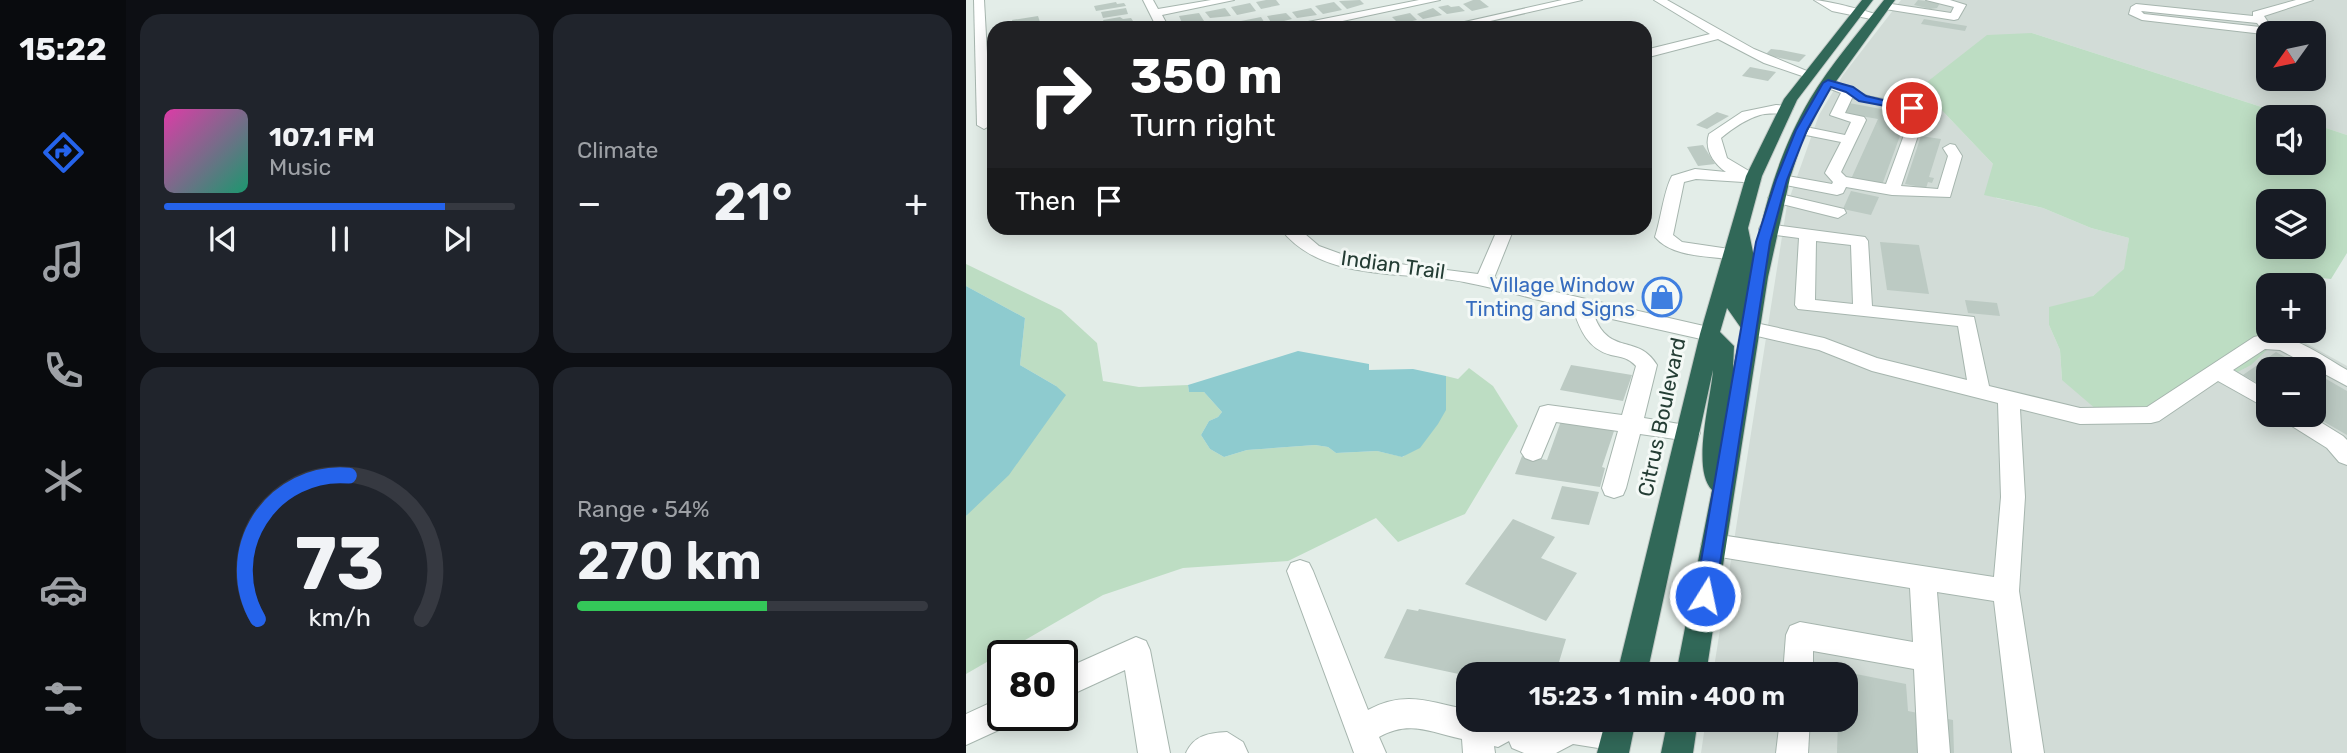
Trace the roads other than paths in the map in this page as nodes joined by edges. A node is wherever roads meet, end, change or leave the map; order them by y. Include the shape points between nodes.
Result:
1 (979, 0) edge
2 (1148, 0) edge
3 (1228, 0) edge
4 (1435, 0) edge
5 (1577, 0) edge
6 (1659, 0) edge
7 (1819, 0) edge
8 (1931, 0) edge
9 (2185, 0) edge
10 (2308, 0) edge
11 (2155, 4) edge
12 (1879, 7) edge
13 (1155, 13) junction
14 (1364, 14) junction
15 (2263, 15) junction
16 (1351, 17) junction
17 (1159, 21) edge
18 (1330, 21) edge
19 (1355, 21) edge
20 (1371, 21) edge
21 (1477, 21) edge
22 (1846, 27) junction
23 (1720, 35) junction
24 (1661, 50) junction
25 (1652, 52) edge
26 (1652, 56) edge
27 (1808, 74) junction
28 (1828, 83) junction
29 (1849, 89) junction
30 (987, 104) edge
31 (1786, 109) junction
32 (987, 124) edge
33 (966, 128) edge
34 (1798, 138) junction
35 (1850, 140) junction
36 (1950, 148) dead end
37 (1753, 178) junction
38 (1782, 180) junction
39 (1841, 181) junction
40 (1892, 190) junction
41 (1776, 198) junction
42 (1838, 213) dead end
43 (1739, 224) junction
44 (1767, 229) junction
45 (1296, 235) edge
46 (1503, 235) edge
47 (1808, 236) junction
48 (1730, 254) junction
49 (1484, 281) junction
50 (1581, 304) junction
51 (1863, 311) junction
52 (1751, 328) junction
53 (1710, 334) junction
54 (2218, 371) junction
55 (2347, 379) edge
56 (1980, 392) junction
57 (2256, 394) edge
58 (2008, 400) junction
59 (1632, 425) junction
60 (2311, 427) edge
61 (1689, 433) junction
62 (1533, 452) dead end
63 (2347, 456) edge
64 (1614, 488) dead end
65 (1721, 506) junction
66 (1714, 545) junction
67 (1300, 571) dead end
68 (1923, 577) junction
69 (2006, 591) junction
70 (1928, 658) junction
71 (1635, 662) edge
72 (1693, 662) edge
73 (1799, 662) edge
74 (1078, 677) edge
75 (987, 720) edge
76 (966, 730) edge
77 (1681, 732) edge
78 (1794, 732) edge
79 (1617, 736) edge
80 (1510, 741) edge
81 (1366, 742) edge
82 (1154, 753) edge
83 (1202, 753) edge
84 (1232, 753) edge
85 (1677, 753) edge
86 (1792, 753) edge
87 (1934, 753) edge
88 (2028, 753) edge

1 - 30 street
2 - 13 street
3 - 13 street
4 - 14 street
5 - 21 street
6 - 23 street
7 - 12 street via 1836,9
8 - 12 street via 1961,5 1954,17
9 - 15 street
10 - 15 street
11 - 15 street
11 - 15 street via 2137,6 2135,13 2263,31
12 - 22 highway, Citrus Boulevard
12 - 28 highway
13 - 17 street
14 - 16 street
14 - 20 street
16 - 18 street
16 - 19 street
22 - 27 highway, Citrus Boulevard
22 - 28 highway via 1821,72
23 - 24 street
23 - 27 street via 1774,64
24 - 25 street
24 - 26 street
27 - 31 highway, Citrus Boulevard
27 - 34 highway via 1814,84 1794,123
28 - 29 street
28 - 34 highway
29 - 35 street via 1837,114 1859,120
29 - 40 street via 1863,99 1912,108 1918,115
31 - 37 highway, Citrus Boulevard
31 - 37 street via 1760,110 1730,122 1714,137 1719,160
32 - 33 street
34 - 35 street
34 - 38 highway
35 - 39 street via 1833,173
36 - 40 street via 1955,156 1944,194
37 - 43 highway, Citrus Boulevard
37 - 48 street via 1695,174 1678,179 1673,189 1664,237 1677,246
38 - 39 street via 1837,190
38 - 41 highway
39 - 40 street
41 - 42 street
41 - 44 highway
43 - 48 highway, Citrus Boulevard
43 - 52 highway via 1745,258 1734,304
44 - 47 street
44 - 52 highway
45 - 49 street, Indian Trail via 1313,250 1349,263
46 - 49 street
47 - 51 street via 1859,241
47 - 51 street via 1805,305
48 - 53 highway, Citrus Boulevard
49 - 50 street, Indian Trail
50 - 53 street, Indian Trail
50 - 59 street via 1603,347 1647,365
51 - 56 street via 1966,321
52 - 56 street
52 - 65 highway
53 - 61 highway, Citrus Boulevard
53 - 65 highway via 1724,346 1713,442
54 - 55 street via 2261,342 2274,342
54 - 57 street
54 - 58 street via 2151,415 2080,416
56 - 58 street
58 - 69 street via 2013,496
59 - 61 street
59 - 62 street via 1548,413
59 - 64 street
60 - 63 street
61 - 71 highway, Citrus Boulevard
65 - 66 highway
66 - 68 street
66 - 72 highway
67 - 81 street
68 - 69 street
68 - 70 street
69 - 88 street
70 - 73 street via 1800,635
70 - 87 street
74 - 82 street via 1136,650
75 - 76 street
77 - 85 highway
78 - 86 street
79 - 80 street via 1573,728
80 - 81 street via 1408,712 1391,714
83 - 84 street via 1227,748

